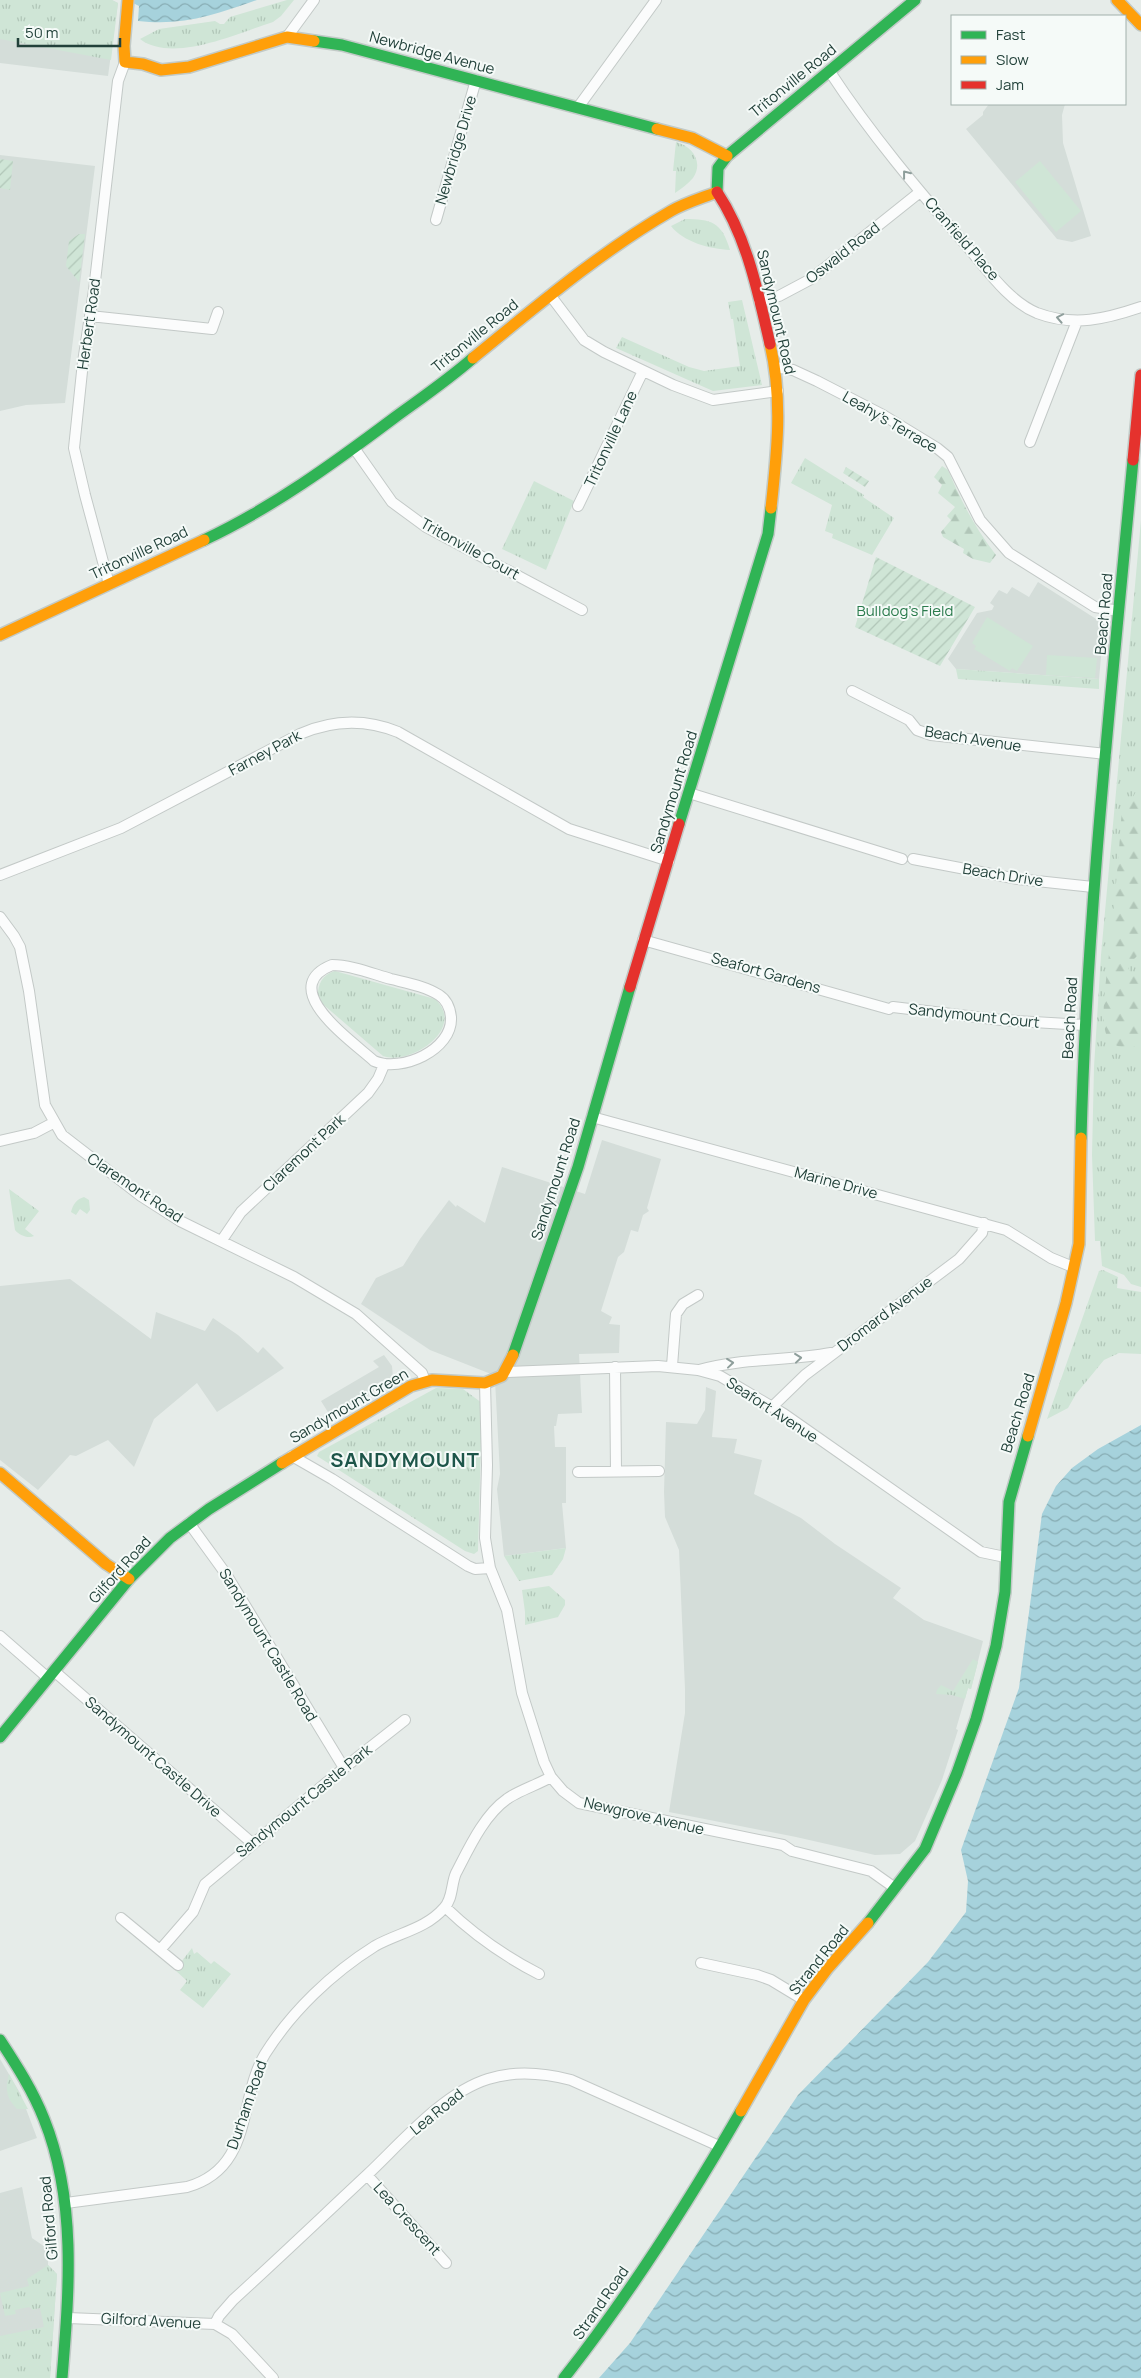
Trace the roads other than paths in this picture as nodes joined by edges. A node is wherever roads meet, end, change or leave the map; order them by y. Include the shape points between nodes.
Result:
1 (314, 0) edge
2 (656, 0) edge
3 (915, 0) edge
4 (1117, 0) edge
5 (128, 1) edge
6 (1141, 25) edge
7 (287, 37) junction
8 (126, 62) junction
9 (830, 72) junction
10 (476, 80) junction
11 (580, 106) junction
12 (727, 156) junction
13 (717, 192) junction
14 (920, 192) junction
15 (436, 220) dead end
16 (550, 295) junction
17 (759, 301) junction
18 (1141, 307) edge
19 (218, 312) dead end
20 (90, 316) junction
21 (1077, 321) junction
22 (775, 367) junction
23 (643, 371) junction
24 (1141, 374) edge
25 (778, 391) junction
26 (1141, 419) edge
27 (1030, 442) dead end
28 (354, 448) junction
29 (1130, 473) junction
30 (578, 506) dead end
31 (109, 584) junction
32 (582, 610) dead end
33 (1119, 611) junction
34 (0, 634) edge
35 (852, 690) dead end
36 (1106, 754) junction
37 (689, 793) junction
38 (902, 859) dead end
39 (913, 859) dead end
40 (669, 861) junction
41 (0, 875) edge
42 (1093, 887) junction
43 (0, 917) edge
44 (643, 940) junction
45 (891, 1008) joint
46 (1084, 1025) junction
47 (384, 1065) junction
48 (592, 1117) junction
49 (54, 1123) junction
50 (0, 1141) edge
51 (984, 1223) junction
52 (222, 1240) junction
53 (1073, 1267) junction
54 (698, 1295) dead end
55 (833, 1353) junction
56 (672, 1366) junction
57 (615, 1367) junction
58 (698, 1370) junction
59 (505, 1372) junction
60 (425, 1381) junction
61 (486, 1383) junction
62 (772, 1407) junction
63 (292, 1456) junction
64 (659, 1471) dead end
65 (578, 1472) dead end
66 (616, 1472) junction
67 (0, 1473) edge
68 (189, 1523) junction
69 (1006, 1557) junction
70 (490, 1568) junction
71 (129, 1579) junction
72 (0, 1636) edge
73 (51, 1674) junction
74 (405, 1720) dead end
75 (0, 1737) edge
76 (344, 1768) junction
77 (551, 1778) junction
78 (252, 1844) junction
79 (896, 1888) junction
80 (445, 1907) junction
81 (121, 1918) dead end
82 (160, 1950) junction
83 (701, 1963) dead end
84 (178, 1965) dead end
85 (539, 1974) dead end
86 (804, 2000) junction
87 (0, 2040) edge
88 (719, 2146) junction
89 (367, 2175) junction
90 (66, 2203) junction
91 (446, 2263) dead end
92 (68, 2318) junction
93 (215, 2324) junction
94 (62, 2378) edge
95 (272, 2378) edge
96 (564, 2378) edge

1 - 7 street
2 - 11 street
3 - 9 street, Tritonville Road
4 - 6 street
5 - 8 street via 124,46
7 - 8 street, Newbridge Avenue via 189,67 161,70
7 - 10 street, Newbridge Avenue via 342,45
8 - 20 street, Herbert Road via 118,82
9 - 12 street, Tritonville Road
14 -> 9 street, Cranfield Place
10 - 11 street, Newbridge Avenue
10 - 15 street, Newbridge Drive
11 - 12 street, Newbridge Avenue via 692,138
12 - 13 street, Tritonville Road via 718,168
13 - 16 street, Tritonville Road via 673,210 613,248
13 - 17 street, Sandymount Road via 738,226
14 - 17 street, Oswald Road via 811,278 779,296
21 -> 14 street, Cranfield Place via 1037,313 1014,299
16 - 23 street via 584,340
16 - 28 street, Tritonville Road via 468,363
17 - 22 street, Sandymount Road
18 - 21 street, Cranfield Place via 1109,318
19 - 20 street via 212,329
20 - 31 street, Herbert Road via 74,448
21 - 27 street
22 - 25 street, Sandymount Road
22 - 33 street, Leahy's Terrace via 793,370 817,381 937,448 948,457 980,520 1009,553 1095,607
23 - 25 street via 713,400
23 - 30 street, Tritonville Lane
24 - 29 street, Beach Road
25 - 37 street, Sandymount Road via 775,475 768,534
26 - 29 street, Beach Road
28 - 31 street, Tritonville Road via 233,526
28 - 32 street, Tritonville Court via 392,502 426,527
29 - 33 street, Beach Road
31 - 34 street, Tritonville Road
33 - 36 street, Beach Road
35 - 36 street, Beach Avenue via 930,735
36 - 42 street, Beach Road
37 - 38 street
37 - 40 street, Sandymount Road
39 - 42 street, Beach Drive via 1018,879
40 - 41 street, Farney Park via 569,829 398,732 374,724 351,723 328,725 300,734 121,828
40 - 44 street, Sandymount Road
42 - 46 street, Beach Road
43 - 49 street, Claremont Road via 14,936 24,963 45,1105
44 - 45 street, Seafort Gardens
44 - 48 street, Sandymount Road
45 - 46 street, Sandymount Court
46 - 53 street, Beach Road via 1080,1226
47 - 47 street via 406,1064 447,1038 452,1028 446,1001 419,986 338,965 327,967 312,985 310,991 314,1004 374,1061
47 - 52 street, Claremont Park via 368,1093 241,1212
48 - 51 street, Marine Drive
48 - 59 street, Sandymount Road via 531,1306
49 - 50 street via 34,1133
49 - 52 street, Claremont Road via 74,1146 142,1196 180,1221
51 - 53 street, Marine Drive via 1006,1230 1051,1258
51 - 55 street, Dromard Avenue via 982,1233 959,1259
52 - 60 street, Claremont Road via 356,1314 422,1373
53 - 69 street, Beach Road via 1066,1303 1009,1502
54 - 56 street via 682,1304 676,1314
58 -> 55 street, Dromard Avenue via 726,1362 800,1359
55 - 62 street
56 - 57 street, Seafort Avenue
56 - 58 street, Seafort Avenue
57 - 59 street, Seafort Avenue
57 - 66 street
58 - 62 street, Seafort Avenue via 720,1376
59 - 61 street
60 - 61 street, Sandymount Green
60 - 63 street, Sandymount Green
61 - 70 street via 485,1538
62 - 69 street, Seafort Avenue via 981,1552
63 - 68 street, Gilford Road
63 - 70 street, Sandymount Green via 468,1566
64 - 66 street
65 - 66 street
67 - 71 street via 106,1564
68 - 71 street, Gilford Road
68 - 76 street, Sandymount Castle Road via 226,1574
69 - 79 street, Strand Road via 1005,1592 996,1646 974,1727 926,1849
70 - 77 street, Newgrove Avenue via 507,1610 522,1693
71 - 73 street, Gilford Road
72 - 73 street, Sandymount Castle Drive
73 - 75 street, Gilford Road
73 - 78 street, Sandymount Castle Drive
74 - 76 street, Sandymount Castle Park
76 - 78 street, Sandymount Castle Park
77 - 79 street, Newgrove Avenue via 579,1803 783,1845 792,1851 871,1872
77 - 80 street via 509,1797 498,1806 454,1878
78 - 82 street, Sandymount Castle Park via 205,1884 193,1912
79 - 86 street, Strand Road
80 - 85 street via 495,1949
80 - 90 street, Durham Road via 423,1924 376,1946 342,1970 299,2009 264,2057 242,2131 231,2154 210,2176 187,2188
81 - 82 street
82 - 84 street
83 - 86 street via 757,1975
86 - 88 street, Strand Road
87 - 90 street, Gilford Road via 32,2092 47,2125 61,2171
88 - 89 street, Lea Road via 571,2080 523,2073 503,2075 471,2086 427,2117
88 - 96 street, Strand Road via 651,2257
89 - 91 street, Lea Crescent
89 - 93 street, Lea Road via 233,2300
90 - 92 street, Gilford Road
92 - 93 street, Gilford Avenue
92 - 94 street, Gilford Road
93 - 95 street, Gilford Avenue via 232,2334

